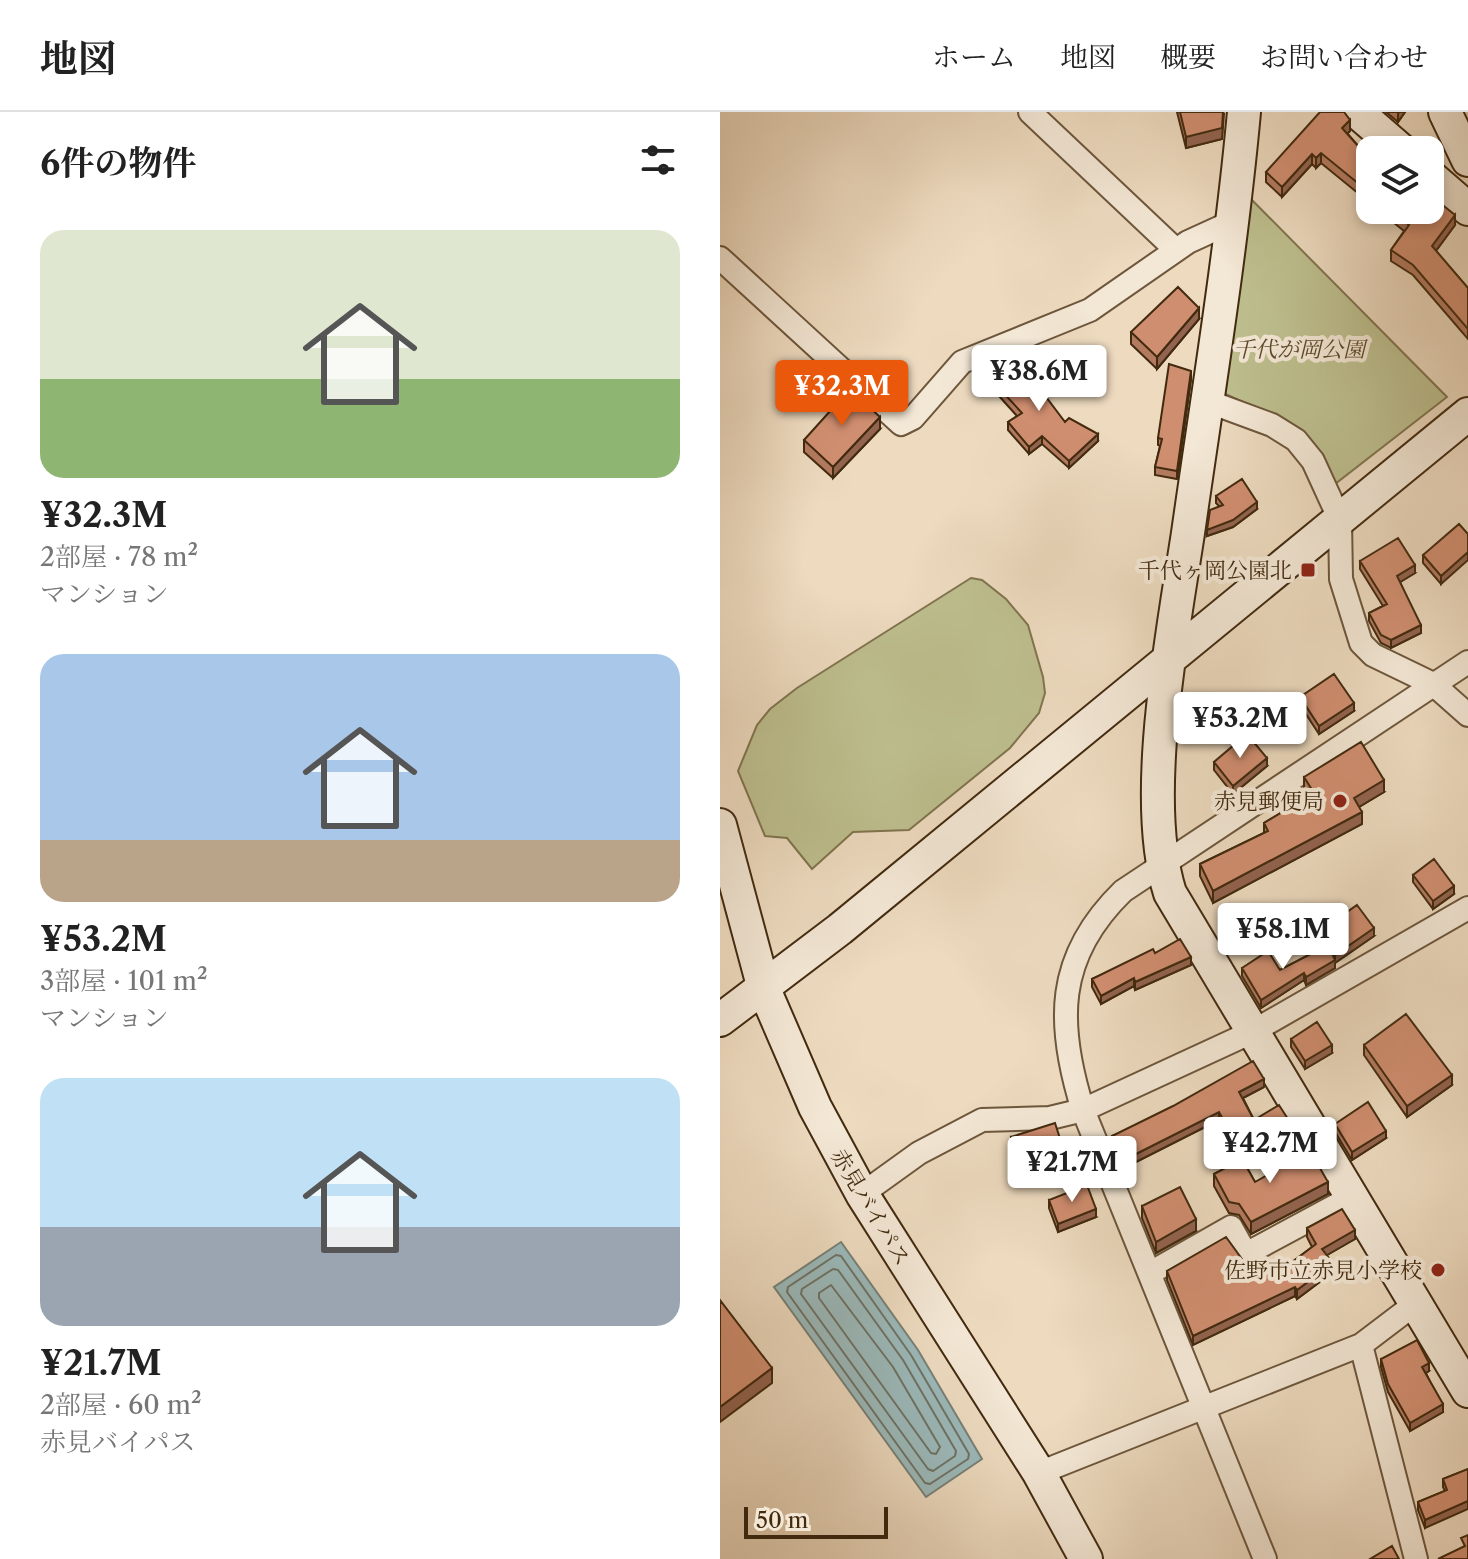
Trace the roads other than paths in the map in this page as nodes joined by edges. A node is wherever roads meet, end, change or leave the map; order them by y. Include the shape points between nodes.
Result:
1 (1030, 112) edge
2 (1244, 112) edge
3 (1357, 112) edge
4 (1445, 112) edge
5 (1385, 136) edge
6 (1468, 160) edge
7 (1444, 188) edge
8 (1468, 209) edge
9 (1234, 221) junction
10 (1176, 250) junction
11 (720, 258) edge
12 (1207, 401) junction
13 (1468, 414) edge
14 (1340, 520) junction
15 (1168, 661) junction
16 (1468, 662) edge
17 (1433, 684) junction
18 (1468, 715) edge
19 (720, 825) edge
20 (1161, 865) junction
21 (1468, 908) edge
22 (764, 989) junction
23 (720, 1020) edge
24 (1252, 1032) junction
25 (1083, 1110) junction
26 (862, 1194) junction
27 (1350, 1198) junction
28 (1150, 1273) junction
29 (1415, 1304) junction
30 (1361, 1345) junction
31 (1468, 1391) edge
32 (1205, 1406) junction
33 (1039, 1473) junction
34 (1086, 1559) edge
35 (1265, 1559) edge
36 (1416, 1559) edge

1 - 10 street
2 - 9 street
3 - 5 street
4 - 6 street
7 - 8 street
9 - 10 street
9 - 12 street
10 - 11 street via 1090,310 962,362 913,418 901,424
12 - 14 street via 1272,425 1296,440 1313,461
12 - 15 street
13 - 14 street
14 - 15 street
14 - 17 street via 1341,579 1361,643 1373,655
15 - 20 street via 1159,785
15 - 22 street
16 - 17 street
17 - 18 street
17 - 20 street
19 - 22 street, 赤見バイパス
20 - 24 street via 1170,893
20 - 25 street via 1101,912 1074,964 1063,1014
21 - 24 street
22 - 23 street
22 - 26 street, 赤見バイパス via 815,1107
24 - 25 street
24 - 27 street
25 - 26 street via 1050,1118 982,1120 919,1153
25 - 28 street
26 - 33 street, 赤見バイパス
27 - 28 street via 1246,1254 1231,1227
27 - 29 street
28 - 32 street
29 - 30 street
29 - 31 street
30 - 32 street
30 - 36 street
32 - 33 street
32 - 35 street
33 - 34 street, 赤見バイパス

